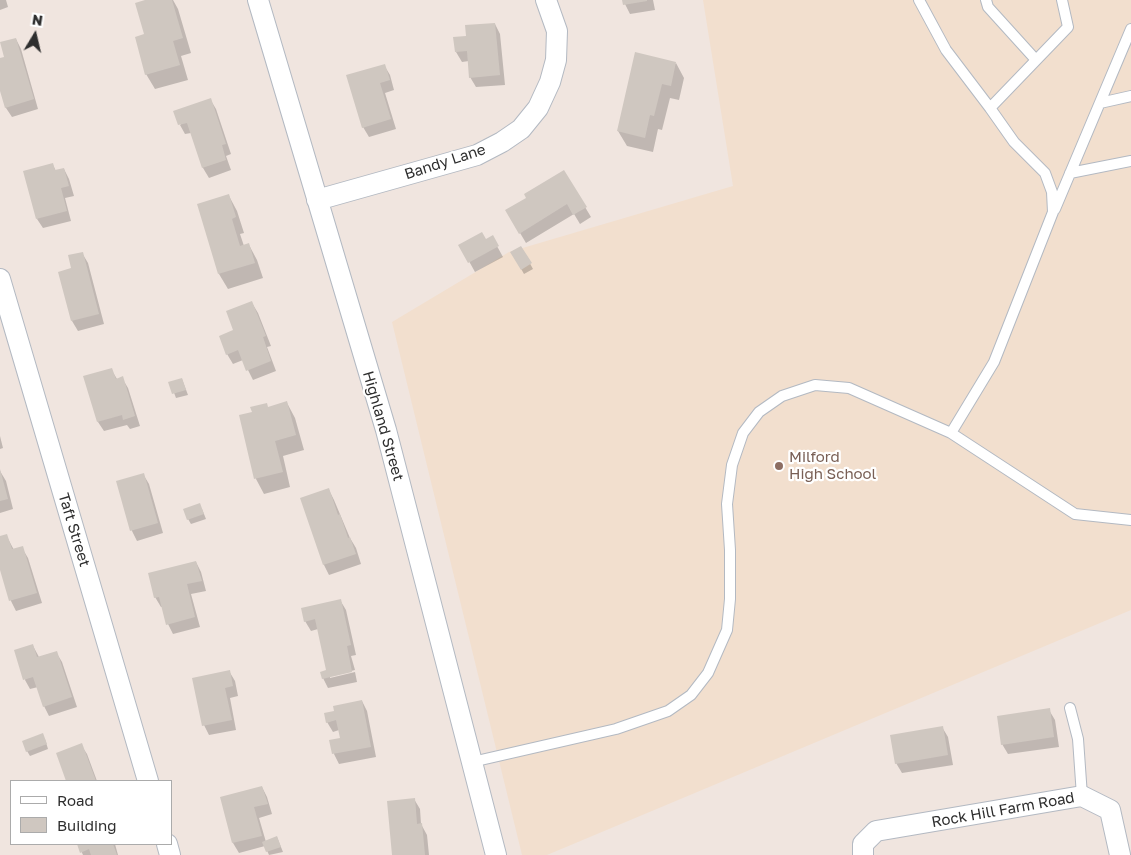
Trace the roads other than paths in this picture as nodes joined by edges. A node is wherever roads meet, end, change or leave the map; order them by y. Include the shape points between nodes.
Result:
1 (258, 0) edge
2 (546, 0) edge
3 (919, 0) edge
4 (986, 0) edge
5 (1062, 0) edge
6 (1131, 29) edge
7 (1036, 60) junction
8 (1131, 96) edge
9 (1100, 103) junction
10 (990, 108) junction
11 (1131, 161) edge
12 (1070, 173) junction
13 (317, 200) junction
14 (1053, 212) junction
15 (0, 279) edge
16 (951, 434) junction
17 (1131, 520) edge
18 (1070, 708) dead end
19 (472, 762) junction
20 (148, 780) edge
21 (1082, 796) junction
22 (496, 855) edge
23 (863, 855) edge
24 (1120, 855) edge

1 - 13 street, Highland Street
2 - 13 street, Bandy Lane via 558,31 556,60 538,108 521,129 477,155
3 - 10 lane via 946,50
4 - 7 lane via 988,7
5 - 7 lane via 1068,27
6 - 9 lane
7 - 10 lane
8 - 9 lane
9 - 12 lane
10 - 14 lane via 1014,142 1045,173 1052,192
11 - 12 lane
12 - 14 lane
13 - 19 street, Highland Street via 386,430
14 - 16 lane via 994,362
15 - 20 street, Taft Street
16 - 17 lane via 1076,514
16 - 19 lane via 849,388 815,385 782,396 758,412 743,433 732,465 727,504 730,599 727,630 708,673 691,694 668,711 616,730
18 - 21 lane via 1078,739
19 - 22 street, Highland Street
21 - 23 street, Rock Hill Farm Road via 876,831 863,844
21 - 24 street, Rock Hill Farm Road via 1110,810

